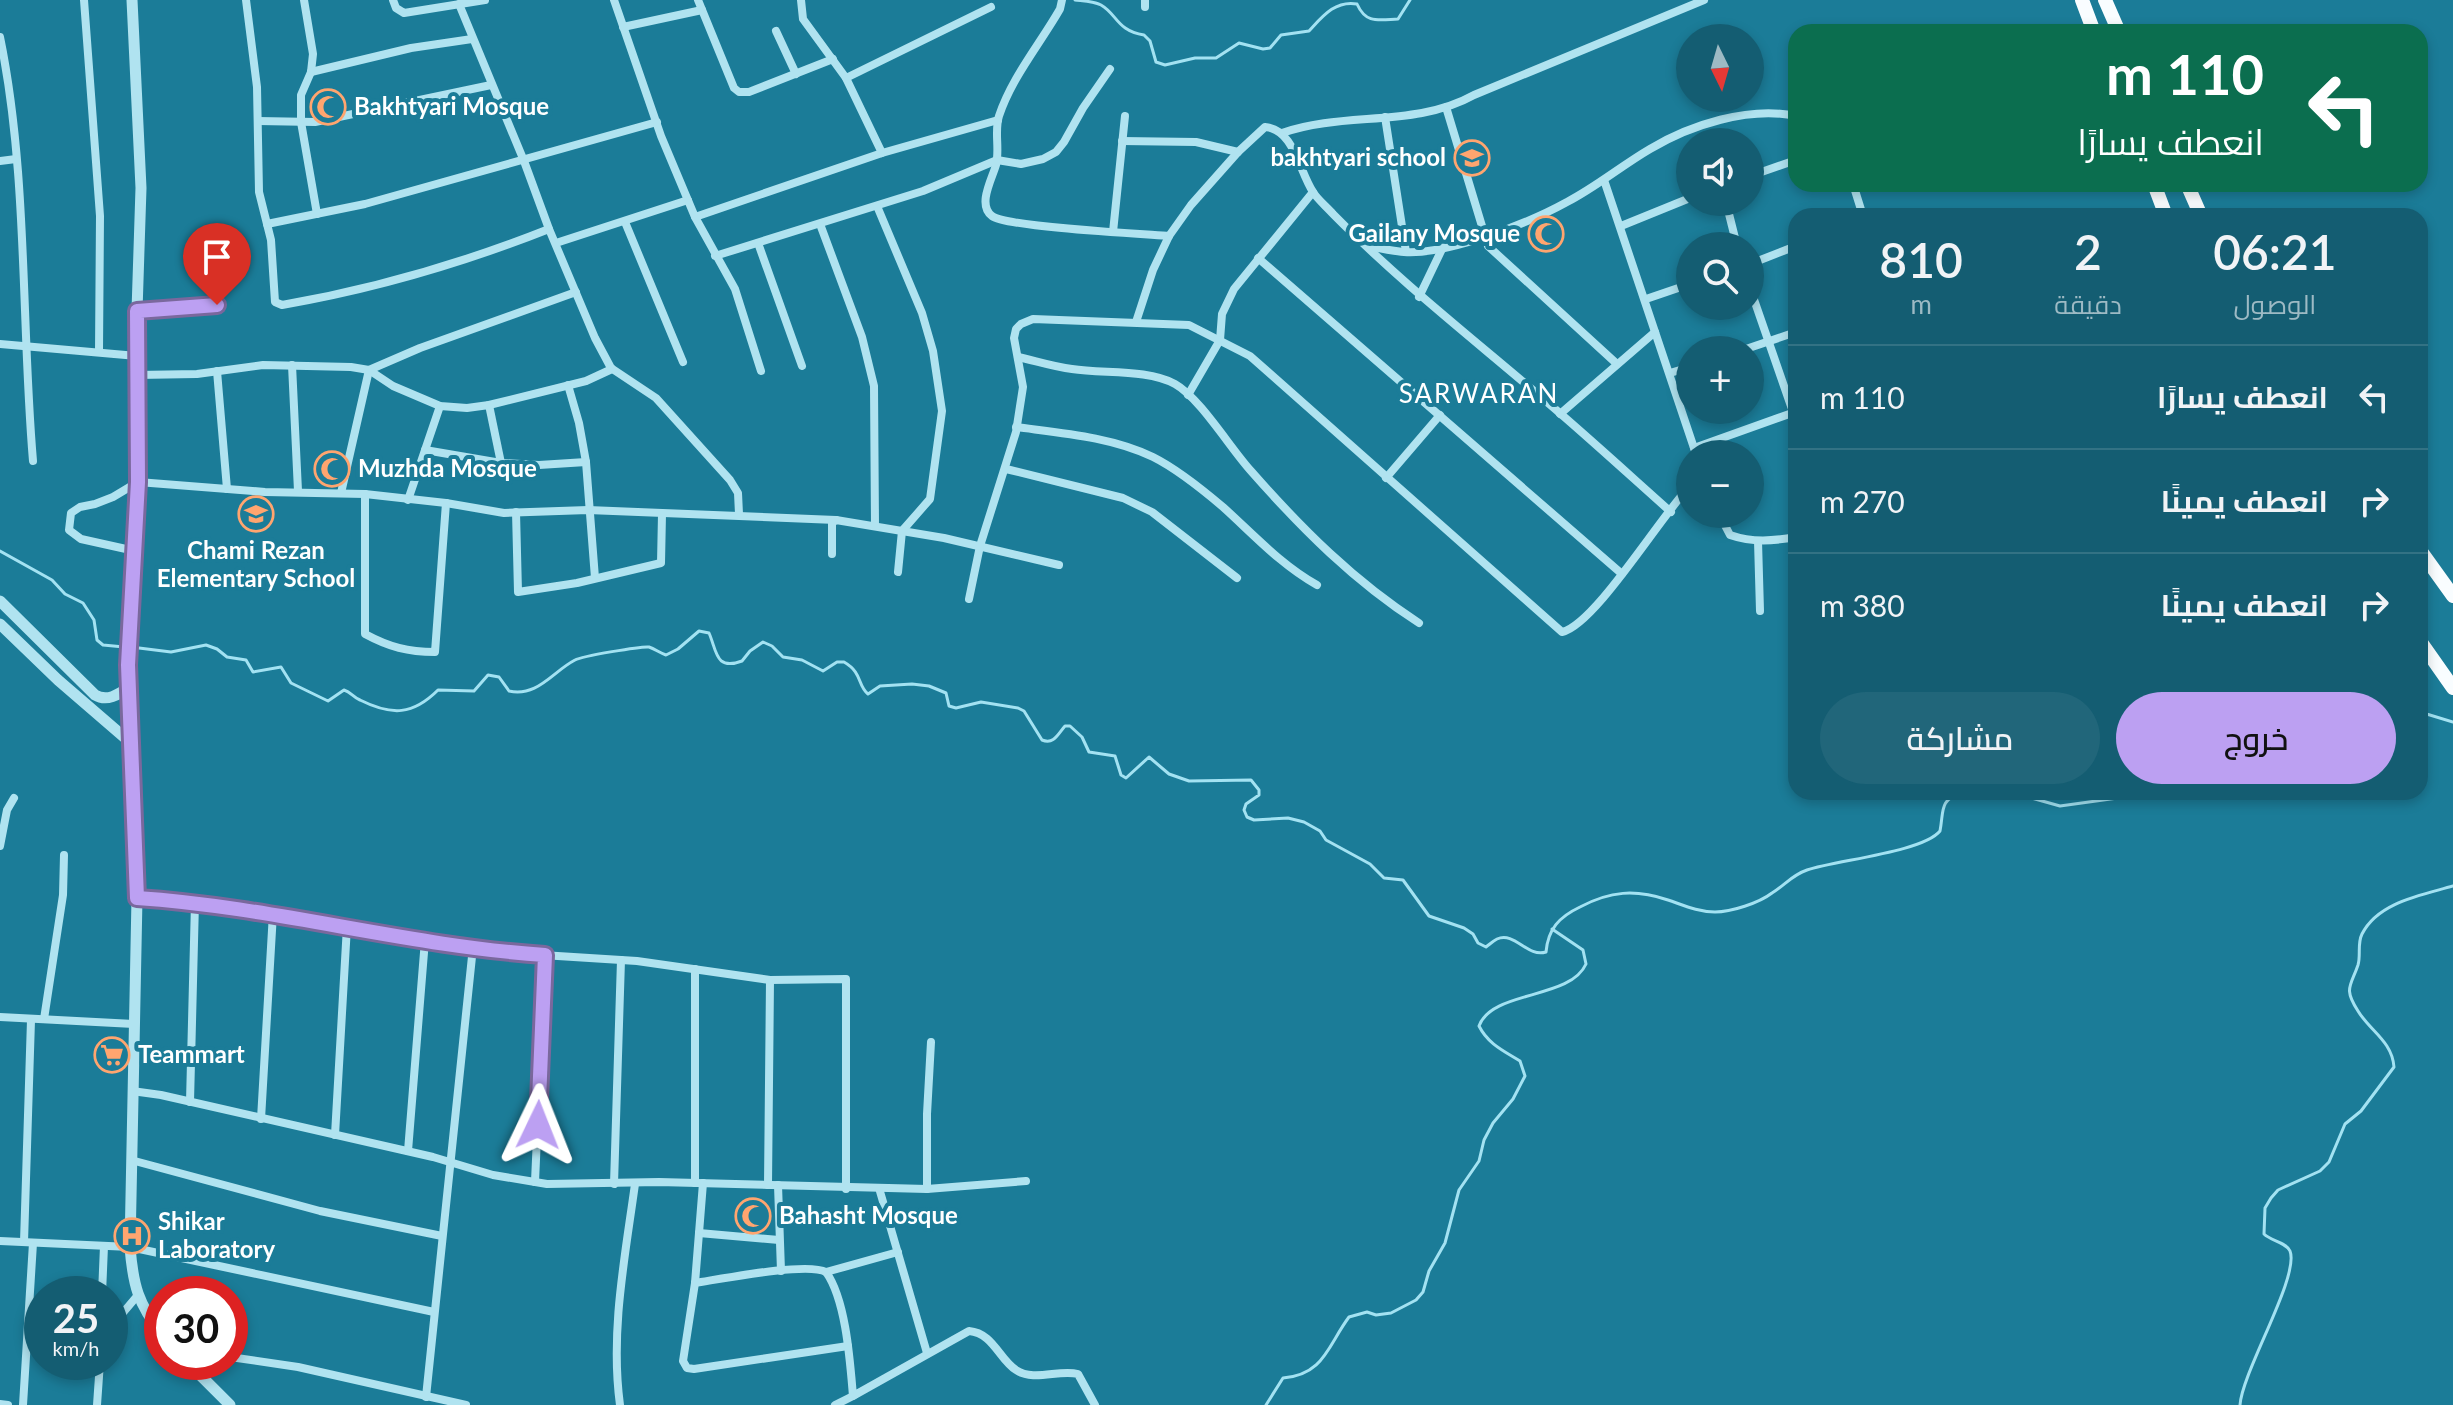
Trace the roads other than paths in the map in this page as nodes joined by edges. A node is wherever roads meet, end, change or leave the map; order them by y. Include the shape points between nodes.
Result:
1 (84, 0) edge
2 (132, 0) edge
3 (246, 0) edge
4 (304, 0) edge
5 (393, 0) edge
6 (485, 0) edge
7 (614, 0) edge
8 (698, 0) edge
9 (801, 0) edge
10 (1704, 0) edge
11 (2082, 0) edge
12 (2105, 0) edge
13 (459, 4) junction
14 (1061, 4) edge
15 (991, 7) dead end
16 (702, 10) junction
17 (2091, 24) edge
18 (2116, 24) edge
19 (623, 27) junction
20 (776, 31) dead end
21 (0, 37) edge
22 (472, 39) junction
23 (833, 59) junction
24 (1110, 69) dead end
25 (311, 72) junction
26 (796, 74) junction
27 (846, 78) junction
28 (491, 85) junction
29 (1446, 107) junction
30 (1788, 114) edge
31 (1125, 116) dead end
32 (1385, 117) junction
33 (998, 120) junction
34 (258, 121) junction
35 (301, 122) junction
36 (657, 122) junction
37 (1282, 133) junction
38 (1122, 141) junction
39 (1238, 152) junction
40 (882, 153) junction
41 (16, 159) junction
42 (997, 160) junction
43 (0, 161) edge
44 (524, 161) junction
45 (1788, 163) edge
46 (1764, 171) edge
47 (1604, 180) junction
48 (1313, 192) junction
49 (688, 200) junction
50 (1676, 204) edge
51 (877, 206) junction
52 (317, 214) junction
53 (695, 217) junction
54 (625, 222) junction
55 (267, 224) junction
56 (820, 224) junction
57 (1621, 226) junction
58 (549, 229) junction
59 (1113, 232) junction
60 (1169, 236) junction
61 (1484, 236) junction
62 (556, 243) junction
63 (758, 243) junction
64 (1367, 245) junction
65 (1443, 247) junction
66 (1788, 249) edge
67 (1406, 252) junction
68 (715, 256) junction
69 (1258, 258) junction
70 (1764, 259) edge
71 (1676, 289) edge
72 (576, 292) junction
73 (1419, 297) junction
74 (1646, 299) junction
75 (217, 305) dead end
76 (137, 311) junction
77 (1762, 320) edge
78 (1136, 322) junction
79 (1655, 332) junction
80 (1788, 335) edge
81 (1220, 340) junction
82 (1770, 342) junction
83 (0, 344) edge
84 (1764, 344) edge
85 (26, 347) junction
86 (99, 352) junction
87 (137, 356) junction
88 (1018, 357) junction
89 (683, 362) dead end
90 (1617, 364) junction
91 (292, 365) junction
92 (802, 366) dead end
93 (612, 369) junction
94 (369, 370) junction
95 (217, 371) junction
96 (761, 371) dead end
97 (1676, 371) edge
98 (1670, 373) junction
99 (137, 375) junction
100 (568, 385) junction
101 (1788, 394) edge
102 (1188, 395) junction
103 (489, 405) junction
104 (440, 406) junction
105 (1560, 414) junction
106 (1788, 414) edge
107 (1440, 415) junction
108 (1016, 427) junction
109 (1691, 440) edge
110 (1723, 440) edge
111 (425, 450) junction
112 (33, 461) dead end
113 (586, 462) junction
114 (501, 463) junction
115 (1006, 469) junction
116 (1386, 478) junction
117 (138, 482) junction
118 (227, 489) junction
119 (298, 491) junction
120 (341, 493) junction
121 (365, 494) junction
122 (408, 500) junction
123 (446, 503) junction
124 (1676, 505) edge
125 (588, 510) junction
126 (516, 512) junction
127 (1671, 512) junction
128 (662, 514) junction
129 (739, 514) junction
130 (836, 520) junction
131 (875, 526) junction
132 (1726, 528) edge
133 (902, 531) junction
134 (1788, 538) edge
135 (1758, 541) junction
136 (980, 546) junction
137 (135, 551) junction
138 (832, 554) dead end
139 (2428, 561) edge
140 (1059, 565) dead end
141 (898, 572) dead end
142 (1622, 574) junction
143 (595, 578) junction
144 (1237, 578) dead end
145 (1317, 585) dead end
146 (2453, 596) edge
147 (969, 599) dead end
148 (0, 601) edge
149 (1760, 611) dead end
150 (1419, 623) dead end
151 (0, 624) edge
152 (2428, 653) edge
153 (129, 687) junction
154 (2453, 688) edge
155 (95, 695) junction
156 (86, 704) junction
157 (131, 743) junction
158 (14, 798) dead end
159 (0, 846) edge
160 (64, 855) dead end
161 (137, 898) junction
162 (195, 902) junction
163 (273, 913) junction
164 (347, 926) junction
165 (425, 940) junction
166 (473, 947) junction
167 (545, 955) junction
168 (621, 960) junction
169 (695, 969) junction
170 (770, 980) junction
171 (0, 1017) edge
172 (44, 1019) junction
173 (31, 1020) junction
174 (134, 1024) junction
175 (931, 1042) dead end
176 (132, 1091) junction
177 (190, 1102) junction
178 (261, 1119) junction
179 (335, 1135) junction
180 (408, 1151) junction
181 (131, 1160) junction
182 (449, 1162) junction
183 (1026, 1181) dead end
184 (535, 1182) junction
185 (699, 1183) junction
186 (614, 1184) junction
187 (635, 1184) junction
188 (773, 1185) junction
189 (879, 1188) junction
190 (846, 1189) junction
191 (927, 1189) junction
192 (699, 1233) junction
193 (442, 1236) junction
194 (779, 1240) junction
195 (0, 1241) edge
196 (28, 1243) junction
197 (104, 1246) junction
198 (130, 1247) junction
199 (898, 1252) junction
200 (781, 1271) junction
201 (826, 1272) junction
202 (103, 1276) edge
203 (695, 1283) junction
204 (138, 1295) junction
205 (128, 1307) edge
206 (144, 1307) edge
207 (434, 1312) junction
208 (848, 1346) junction
209 (927, 1353) junction
210 (248, 1360) edge
211 (99, 1380) edge
212 (205, 1380) edge
213 (853, 1396) junction
214 (426, 1397) junction
215 (0, 1404) edge
216 (98, 1404) edge
217 (8, 1405) edge
218 (23, 1405) edge
219 (230, 1405) edge
220 (466, 1405) edge
221 (620, 1405) edge
222 (835, 1405) edge
223 (1095, 1405) edge

1 - 86 street via 101,229
2 - 76 street via 141,188
3 - 34 street
4 - 25 street
5 - 13 street via 404,13
6 - 13 street
7 - 19 street
8 - 16 street
9 - 23 street via 803,19
10 - 29 street
11 - 17 main road
12 - 18 main road
13 - 22 street
14 - 33 street
15 - 27 street
16 - 19 street
16 - 26 street via 739,92
19 - 36 street
20 - 26 street
21 - 41 street
22 - 25 street
22 - 28 street
23 - 26 street
23 - 27 street
24 - 42 street via 1056,152 1021,164
25 - 35 street via 301,95
27 - 40 street
28 - 35 street
28 - 44 street
29 - 32 street
29 - 61 street
30 - 47 street via 1747,115 1695,129 1652,148
31 - 38 street
32 - 37 street via 1318,123
32 - 67 street
33 - 40 street
33 - 42 street
34 - 35 street
34 - 55 street via 259,192
35 - 52 street
36 - 44 street
36 - 49 street
37 - 39 street via 1265,127
37 - 48 street
38 - 39 street via 1196,142
38 - 59 street
39 - 60 street
40 - 53 street
41 - 43 street
41 - 85 street
42 - 51 street
42 - 59 street via 985,197 994,219
44 - 52 street
44 - 58 street
45 - 46 street
47 - 57 street
47 - 61 street via 1524,223
48 - 64 street
48 - 69 street
49 - 53 street
49 - 54 street
50 - 57 street
51 - 56 street
51 - 133 street via 922,313 940,385 942,411 930,499
52 - 55 street
53 - 68 street
54 - 62 street
54 - 89 street
55 - 58 street via 275,302 282,305 481,256
56 - 63 street
56 - 131 street via 862,337 874,386
57 - 74 street
58 - 62 street
59 - 60 street
60 - 78 street
61 - 65 street
61 - 90 street via 1488,246
62 - 72 street
63 - 68 street
63 - 92 street
64 - 67 street
64 - 73 street
65 - 67 street
65 - 73 street
66 - 70 street
68 - 96 street via 735,289
69 - 81 street via 1222,314
69 - 107 street
71 - 74 street
72 - 93 street
72 - 94 street
73 - 105 street
74 - 79 street
75 - 76 street
76 - 87 street
77 - 82 street
78 - 81 street via 1189,325
78 - 88 street via 1033,319 1016,329
79 - 90 street
79 - 98 street
80 - 82 street
81 - 102 street
81 - 116 street via 1276,377
82 - 84 street
82 - 101 street
83 - 85 street
85 - 86 street
85 - 112 street
86 - 87 street
87 - 99 street
88 - 102 street via 1070,369 1151,375
88 - 108 street via 1023,387
90 - 105 street
91 - 94 street
91 - 95 street
91 - 119 street
93 - 100 street
93 - 129 street via 656,398 730,480 738,493
94 - 104 street
94 - 120 street
95 - 99 street
95 - 118 street
97 - 98 street
98 - 109 street
99 - 117 street
100 - 103 street
100 - 113 street
102 - 150 street via 1286,511 1342,566
103 - 104 street
103 - 114 street
104 - 111 street
105 - 127 street
106 - 110 street
107 - 116 street
107 - 142 street
108 - 115 street
108 - 145 street via 1129,447 1155,458
111 - 114 street
111 - 122 street
113 - 114 street
113 - 125 street
115 - 136 street
115 - 144 street via 1123,498 1152,512
116 - 142 street via 1562,632 1589,613
117 - 118 street
117 - 137 street
117 - 137 street via 71,513 69,530 81,539
118 - 119 street
119 - 120 street
120 - 121 street
121 - 122 street
121 - 123 street via 365,634 413,652 435,652
122 - 123 street
123 - 126 street
124 - 127 street
125 - 126 street
125 - 128 street
125 - 143 street
126 - 143 street via 518,592
127 - 142 street
128 - 129 street
128 - 143 street via 661,563
129 - 130 street
130 - 131 street
130 - 138 street
131 - 133 street
132 - 135 street via 1730,535
133 - 136 street
133 - 141 street
134 - 135 street
135 - 149 street
136 - 140 street
136 - 147 street
137 - 153 street
139 - 146 main road
148 - 155 street
151 - 156 street
152 - 154 main road
153 - 155 street via 110,698
153 - 157 street
155 - 156 street
156 - 157 street
157 - 161 street
158 - 159 street
160 - 172 street
161 - 162 street
161 - 174 street
162 - 163 street
162 - 177 street
163 - 164 street
163 - 178 street
164 - 165 street
164 - 179 street
165 - 166 street
165 - 180 street
166 - 167 street
166 - 182 street
167 - 168 street
167 - 184 street
168 - 169 street
168 - 186 street
169 - 170 street
169 - 185 street
170 - 188 street
170 - 190 street via 846,979
171 - 173 street
172 - 173 street
172 - 174 street
173 - 196 street
174 - 176 street
175 - 191 street
176 - 177 street
176 - 181 street
177 - 178 street
178 - 179 street
179 - 180 street
180 - 182 street
181 - 193 street via 320,1211
181 - 198 street
182 - 184 street
182 - 193 street
183 - 191 street
184 - 186 street
185 - 187 street
185 - 188 street
185 - 192 street
186 - 187 street
187 - 221 street via 617,1332
188 - 190 street
188 - 194 street
189 - 190 street
189 - 191 street
189 - 199 street
192 - 194 street
192 - 203 street
193 - 207 street
194 - 200 street
195 - 196 street
196 - 197 street
196 - 218 street
197 - 198 street
197 - 202 street
198 - 204 street
198 - 207 street
199 - 201 street
199 - 209 street
200 - 201 street
200 - 203 street
201 - 208 street
203 - 208 street via 683,1361 687,1368
204 - 205 street
204 - 206 street
207 - 214 street
208 - 213 street
209 - 213 street
209 - 223 street via 969,1331 978,1332 1016,1370 1078,1374
210 - 214 street
211 - 216 street
212 - 219 street
213 - 222 street
214 - 220 street
215 - 217 street

